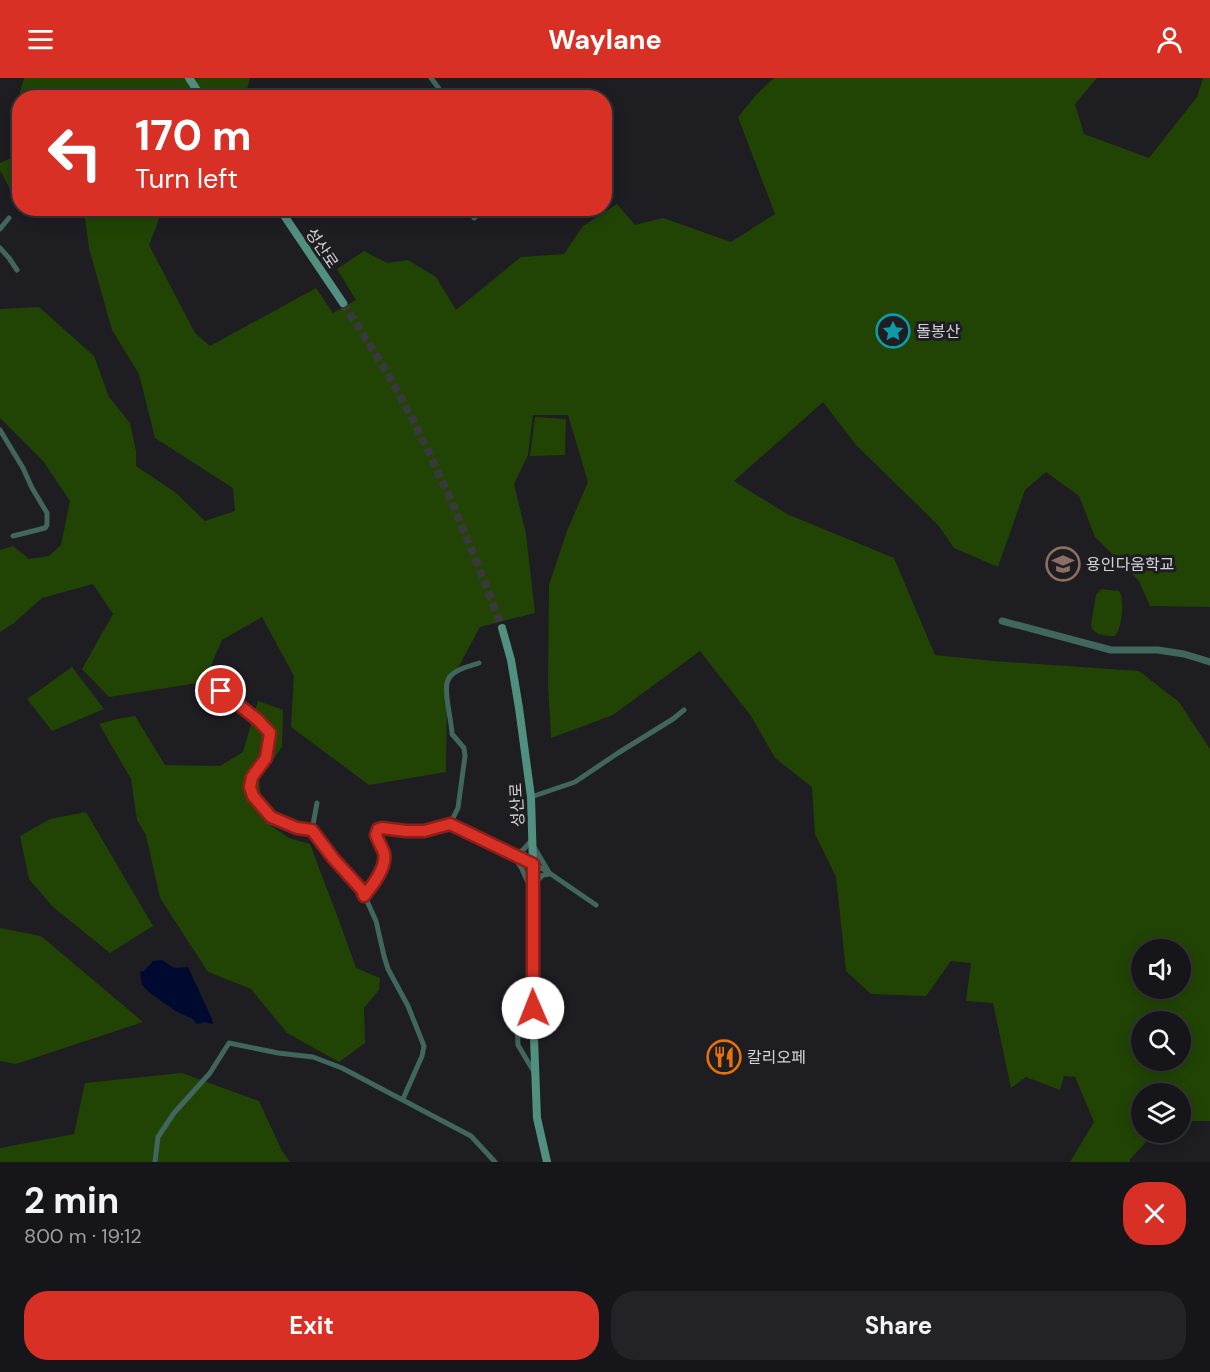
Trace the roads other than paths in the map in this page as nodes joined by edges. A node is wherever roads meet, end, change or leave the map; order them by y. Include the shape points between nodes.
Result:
1 (284, 216) edge
2 (476, 216) edge
3 (9, 218) dead end
4 (474, 218) dead end
5 (0, 229) edge
6 (0, 248) edge
7 (17, 270) dead end
8 (343, 303) tunnel mouth
9 (0, 430) edge
10 (13, 536) dead end
11 (1002, 621) dead end
12 (502, 628) tunnel mouth
13 (1210, 662) edge
14 (479, 663) dead end
15 (221, 691) dead end
16 (684, 710) dead end
17 (531, 797) junction
18 (317, 803) dead end
19 (450, 824) junction
20 (312, 830) junction
21 (532, 842) junction
22 (512, 855) junction
23 (533, 864) junction
24 (550, 874) junction
25 (532, 888) junction
26 (364, 896) junction
27 (596, 905) dead end
28 (532, 985) junction
29 (535, 1075) junction
30 (403, 1100) junction
31 (490, 1157) junction
32 (155, 1162) edge
33 (484, 1162) edge
34 (495, 1162) edge
35 (547, 1162) edge

1 - 8 main road, 성산로
2 - 4 street
3 - 5 street
6 - 7 street
9 - 10 street via 47,513 45,528
11 - 13 street via 1111,650 1158,650
12 - 17 main road, 성산로 via 511,660
14 - 19 street via 458,671 447,682 452,734 464,748 465,756 458,808
15 - 20 street via 270,733 266,758 252,777 253,796 271,817
16 - 17 street via 575,782
17 - 21 main road, 성산로
18 - 20 street
19 - 22 street
19 - 26 street via 424,831 378,829 376,835 384,860
20 - 26 street
21 - 22 street
21 - 23 main road, 성산로
21 - 24 street
22 - 23 street
22 - 25 street
23 - 24 street
23 - 25 main road, 성산로
24 - 25 street via 543,875
24 - 27 street
25 - 28 main road, 성산로
26 - 30 street via 376,921 388,969 424,1046
28 - 29 main road, 성산로
28 - 29 street via 516,993 518,1045
29 - 35 main road, 성산로 via 537,1118
30 - 31 street via 471,1136
30 - 32 street via 313,1057 229,1044 158,1137
31 - 33 street
31 - 34 street

